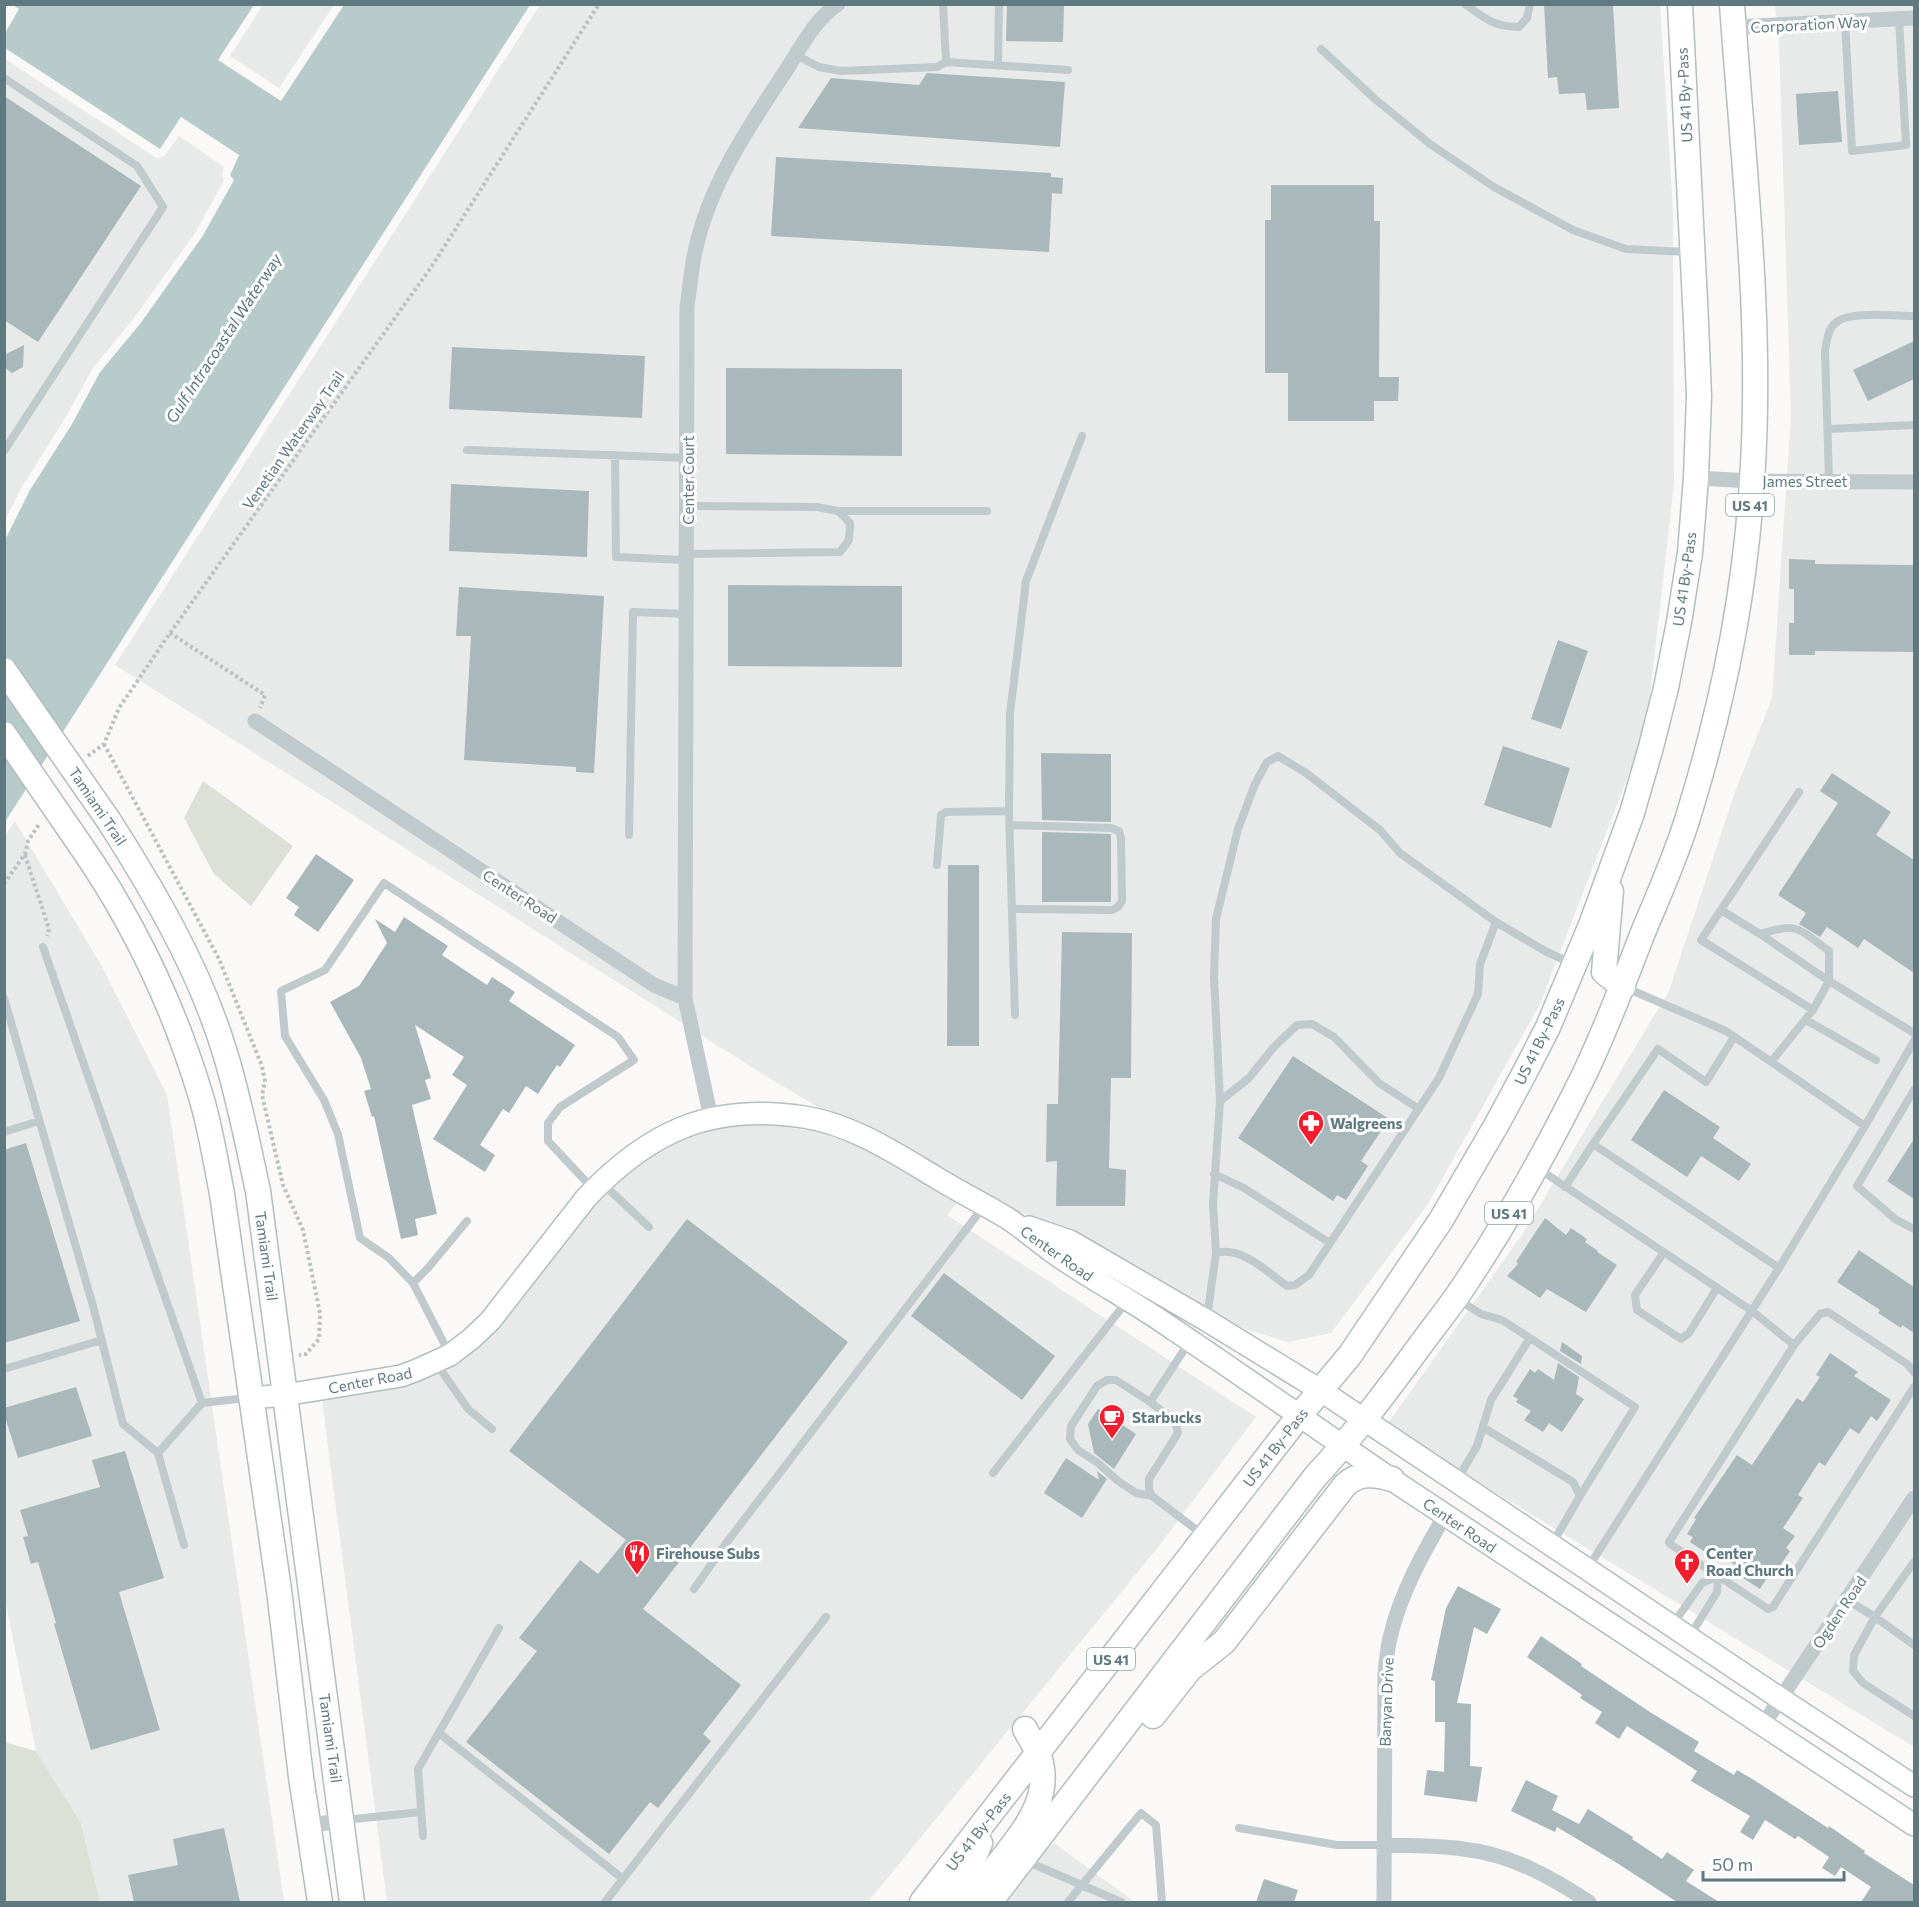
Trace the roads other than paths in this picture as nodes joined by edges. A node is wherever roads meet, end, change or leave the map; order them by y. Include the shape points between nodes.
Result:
1 (838, 4) edge
2 (999, 4) edge
3 (1465, 4) edge
4 (1530, 4) edge
5 (1680, 4) edge
6 (1713, 4) edge
7 (944, 5) edge
8 (1733, 16) edge
9 (1907, 19) edge
10 (1845, 22) junction
11 (1321, 49) dead end
12 (796, 55) junction
13 (946, 62) junction
14 (998, 65) junction
15 (1068, 70) dead end
16 (4, 78) edge
17 (1692, 252) junction
18 (1914, 316) edge
19 (1914, 425) edge
20 (1828, 429) junction
21 (1082, 436) dead end
22 (467, 450) dead end
23 (4, 451) edge
24 (615, 455) junction
25 (688, 458) junction
26 (1696, 478) junction
27 (1752, 481) junction
28 (1829, 481) junction
29 (1914, 482) edge
30 (688, 506) junction
31 (987, 511) dead end
32 (838, 512) junction
33 (687, 557) junction
34 (687, 614) junction
35 (4, 670) edge
36 (255, 721) road end
37 (4, 734) edge
38 (1799, 792) dead end
39 (1009, 811) junction
40 (1010, 825) junction
41 (629, 835) dead end
42 (937, 865) dead end
43 (1611, 870) junction
44 (1012, 909) junction
45 (1721, 910) junction
46 (1496, 922) junction
47 (1760, 934) junction
48 (43, 947) road end
49 (1574, 964) junction
50 (1829, 981) junction
51 (1623, 987) junction
52 (4, 998) edge
53 (686, 998) junction
54 (1813, 1010) junction
55 (1015, 1014) dead end
56 (1806, 1020) junction
57 (1914, 1033) edge
58 (1734, 1036) junction
59 (1914, 1041) edge
60 (1876, 1060) dead end
61 (1771, 1062) junction
62 (1914, 1090) edge
63 (1220, 1101) junction
64 (1419, 1109) junction
65 (711, 1118) junction
66 (39, 1120) junction
67 (1865, 1126) junction
68 (4, 1132) edge
69 (1593, 1144) junction
70 (1535, 1166) junction
71 (1214, 1174) junction
72 (598, 1186) junction
73 (1565, 1187) junction
74 (984, 1206) junction
75 (1009, 1220) junction
76 (467, 1221) dead end
77 (649, 1227) dead end
78 (1914, 1229) edge
79 (1330, 1243) junction
80 (1664, 1252) junction
81 (1216, 1253) junction
82 (1779, 1268) junction
83 (413, 1283) junction
84 (1717, 1288) junction
85 (1456, 1298) junction
86 (1128, 1300) junction
87 (1752, 1311) junction
88 (1206, 1320) junction
89 (1530, 1338) junction
90 (102, 1340) junction
91 (1191, 1341) junction
92 (1794, 1346) junction
93 (442, 1359) junction
94 (4, 1369) edge
95 (1914, 1372) edge
96 (1914, 1387) edge
97 (1320, 1390) junction
98 (285, 1395) junction
99 (251, 1398) junction
100 (1150, 1402) junction
101 (202, 1403) junction
102 (1299, 1416) junction
103 (1364, 1420) junction
104 (1484, 1428) junction
105 (492, 1429) dead end
106 (1343, 1446) junction
107 (158, 1453) junction
108 (993, 1473) dead end
109 (1392, 1479) junction
110 (1456, 1482) junction
111 (1152, 1496) junction
112 (1580, 1496) junction
113 (1914, 1498) edge
114 (1445, 1515) junction
115 (1206, 1537) junction
116 (184, 1545) dead end
117 (1552, 1545) junction
118 (1914, 1562) edge
119 (1587, 1569) junction
120 (1718, 1576) junction
121 (694, 1589) dead end
122 (1847, 1600) junction
123 (826, 1617) dead end
124 (1875, 1617) junction
125 (499, 1628) dead end
126 (1680, 1632) junction
127 (1914, 1645) edge
128 (1781, 1699) junction
129 (1914, 1716) edge
130 (1763, 1725) junction
131 (1025, 1729) dead end
132 (439, 1732) junction
133 (1038, 1753) junction
134 (1911, 1781) edge
135 (421, 1812) junction
136 (991, 1816) junction
137 (342, 1820) junction
138 (1914, 1825) edge
139 (309, 1826) junction
140 (1239, 1828) dead end
141 (423, 1836) dead end
142 (1384, 1845) junction
143 (1022, 1859) junction
144 (623, 1879) junction
145 (1082, 1885) junction
146 (320, 1902) edge
147 (352, 1902) edge
148 (605, 1902) edge
149 (922, 1902) edge
150 (949, 1902) edge
151 (969, 1902) edge
152 (990, 1902) edge
153 (1068, 1902) edge
154 (1121, 1902) edge
155 (1162, 1902) edge
156 (1384, 1902) edge
157 (1589, 1902) edge

1 - 12 street, Center Court via 822,18
2 - 14 lane
3 - 4 lane via 1486,20 1503,27 1519,27 1527,18
5 - 17 main road, US 41 By-Pass / US 41
6 - 8 main road, Corporation Way
7 - 13 lane
8 - 10 street, Corporation Way
8 - 27 main road, US 41 via 1754,320 1756,407
9 - 10 street, Corporation Way
9 - 10 lane via 1906,145 1852,151
11 - 17 lane via 1430,144 1494,187 1573,230 1626,249
12 - 13 lane via 819,67 842,71 937,67
12 - 25 street, Center Court via 725,169 698,239 687,306
13 - 14 lane
14 - 15 lane
16 - 23 lane via 137,166 163,207
17 - 26 main road, US 41 By-Pass / US 41 via 1699,396
18 - 20 lane via 1852,316 1838,321 1829,330 1825,351
19 - 20 lane
20 - 28 lane
21 - 39 lane via 1026,581 1010,714
22 - 24 lane
24 - 25 lane
24 - 33 lane via 616,557
25 - 30 street, Center Court
26 - 27 street, James Street
26 - 43 main road, US 41 By-Pass / US 41 via 1690,553 1666,688 1632,813
27 - 28 street, James Street
27 - 51 main road, US 41 via 1741,587 1713,733 1688,819
28 - 29 street, James Street
30 - 32 lane via 817,507
30 - 33 street, Center Court
31 - 32 lane
32 - 33 lane via 850,523 849,540 840,552
33 - 34 street, Center Court
34 - 41 lane via 633,612
34 - 53 street, Center Court
35 - 98 main road, Tamiami Trail, bridge via 109,820 156,897 212,1017 243,1119 258,1191
36 - 53 street, Center Road via 654,985
37 - 99 main road, bridge via 120,906 169,1008 210,1135
38 - 45 lane
39 - 40 lane
39 - 42 lane via 941,815
40 - 44 lane
40 - 44 lane via 1111,828 1119,831 1121,838 1122,901 1118,907
43 - 49 main road, US 41 By-Pass / US 41
43 - 51 main road via 1604,972
44 - 55 lane
45 - 47 lane
45 - 54 lane via 1701,940
46 - 49 lane
46 - 63 lane via 1400,853 1380,830 1306,773 1278,756 1267,762 1238,829 1216,919 1214,977
46 - 64 lane via 1480,964 1478,994 1439,1078
47 - 50 lane
47 - 50 lane via 1783,927 1797,928 1829,951
48 - 101 lane
49 - 97 main road, US 41 By-Pass / US 41 via 1548,1027 1457,1194 1379,1314
50 - 54 lane
50 - 57 lane
51 - 58 lane
51 - 70 main road, US 41 via 1584,1074
52 - 66 lane
53 - 65 street
54 - 56 lane
56 - 60 lane
56 - 61 lane
58 - 61 lane
58 - 69 lane via 1706,1082 1658,1049
59 - 67 lane
61 - 67 lane
62 - 78 lane via 1857,1186 1895,1219
63 - 64 lane via 1249,1078 1297,1025 1312,1024 1334,1037 1379,1083
63 - 71 lane
64 - 79 lane
65 - 72 street, Center Road via 685,1126 643,1148
65 - 74 street, Center Road via 744,1113 824,1121 884,1147
66 - 68 lane
66 - 90 lane
67 - 82 lane
69 - 73 lane
69 - 82 lane
70 - 73 lane
70 - 85 main road, US 41
71 - 79 lane via 1244,1188
71 - 81 lane
72 - 77 lane
72 - 83 lane via 548,1141 548,1123 560,1107 634,1060 618,1037 384,883 325,970 281,991 285,1036 324,1100 338,1134 360,1238 389,1258
72 - 93 street, Center Road via 490,1321
73 - 80 lane
74 - 75 street, Center Road
74 - 121 lane
75 - 86 street, Center Road
75 - 88 street, Center Road via 1070,1241
76 - 83 lane
79 - 81 lane via 1309,1275 1296,1285 1287,1286 1245,1256
80 - 84 lane
80 - 84 lane via 1635,1295 1637,1310 1681,1339 1689,1333
81 - 88 lane
82 - 87 lane
83 - 93 lane
84 - 87 lane
85 - 89 lane
85 - 103 main road, US 41
86 - 91 street, Center Road
86 - 108 lane
87 - 92 lane
87 - 119 lane
88 - 97 street, Center Road
89 - 104 lane via 1491,1400
89 - 112 lane via 1635,1407
90 - 94 lane
90 - 107 lane via 123,1424
91 - 100 lane
91 - 102 street, Center Road
92 - 95 lane via 1820,1314 1828,1312
92 - 120 lane via 1669,1542
93 - 98 street, Center Road via 401,1376
93 - 105 lane via 468,1409
96 - 120 lane via 1773,1607 1768,1609
97 - 102 main road, US 41 By-Pass / US 41
97 - 103 street, Center Road
98 - 99 street, Center Road
98 - 137 main road, Tamiami Trail
99 - 101 lane
99 - 139 main road
100 - 111 lane via 1174,1420 1178,1429 1149,1479
100 - 111 lane via 1116,1380 1103,1381 1073,1422 1070,1433 1075,1447 1118,1481
101 - 107 lane
102 - 106 street, Center Road
102 - 115 main road, US 41 By-Pass / US 41
103 - 106 main road, US 41
103 - 110 street, Center Road
104 - 110 lane
104 - 112 lane via 1573,1482
106 - 109 street, Center Road
106 - 143 main road, US 41 via 1315,1477
107 - 116 lane
109 - 114 street, Center Road
109 - 143 main road via 1370,1474 1345,1485 1224,1641 1190,1669 1091,1794
110 - 117 street, Center Road
111 - 115 lane
112 - 117 lane
113 - 122 street, Ogden Road
114 - 130 street, Center Road
114 - 142 street, Banyan Drive via 1399,1605 1389,1639 1385,1675
115 - 133 main road, US 41 By-Pass / US 41
117 - 119 street, Center Road
118 - 124 lane
119 - 126 street, Center Road
120 - 126 lane via 1717,1592
120 - 126 lane via 1702,1583
122 - 124 lane
122 - 128 street, Ogden Road
123 - 144 lane
124 - 127 lane
124 - 129 lane via 1854,1655 1853,1671 1863,1683
125 - 132 lane
126 - 128 street, Center Road
128 - 130 street, Ogden Road
128 - 134 street, Center Road
130 - 138 street, Center Road
131 - 133 main road
132 - 135 lane via 418,1769
132 - 144 lane
133 - 136 main road, US 41 By-Pass / US 41
133 - 151 main road via 1043,1782 1038,1807
135 - 137 lane
135 - 141 lane
136 - 149 main road, US 41 By-Pass / US 41
136 - 150 main road via 962,1885
137 - 139 street
137 - 147 main road, Tamiami Trail
139 - 146 main road
140 - 142 lane via 1337,1845
142 - 156 street, Banyan Drive
142 - 157 street via 1486,1853 1526,1866
143 - 145 lane
143 - 152 main road, US 41
144 - 148 lane
145 - 153 lane
145 - 154 lane
145 - 155 lane via 1140,1813 1156,1825

